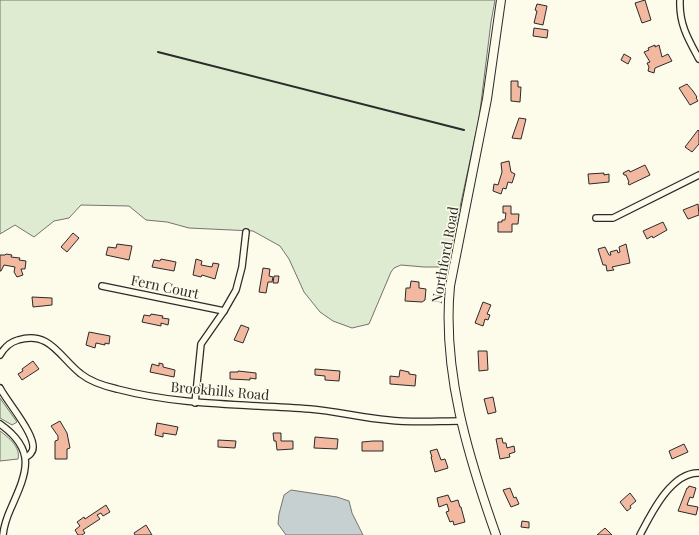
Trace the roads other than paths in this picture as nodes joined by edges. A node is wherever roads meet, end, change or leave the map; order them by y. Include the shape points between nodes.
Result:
1 (501, 0) edge
2 (680, 0) edge
3 (699, 59) edge
4 (699, 175) edge
5 (596, 218) dead end
6 (246, 232) dead end
7 (102, 286) dead end
8 (224, 311) junction
9 (0, 355) edge
10 (0, 388) edge
11 (195, 403) junction
12 (461, 421) junction
13 (0, 424) edge
14 (26, 457) junction
15 (699, 473) edge
16 (3, 535) edge
17 (496, 535) edge
18 (640, 535) edge

1 - 12 street, Northford Road via 488,99 449,292 451,362
2 - 3 street via 679,12 684,29
4 - 5 street via 613,218
6 - 8 street via 242,267 236,290
7 - 8 street, Fern Court
8 - 11 street via 201,344
9 - 11 street, Brookhills Road via 15,341 25,338 37,339 55,348 73,368 91,380 118,389
10 - 14 street via 32,438 33,449
11 - 12 street, Brookhills Road via 311,409 389,421
12 - 17 street, Northford Road
13 - 14 street via 19,441
14 - 16 street via 22,485 6,520
15 - 18 street via 692,473 676,482 657,503

